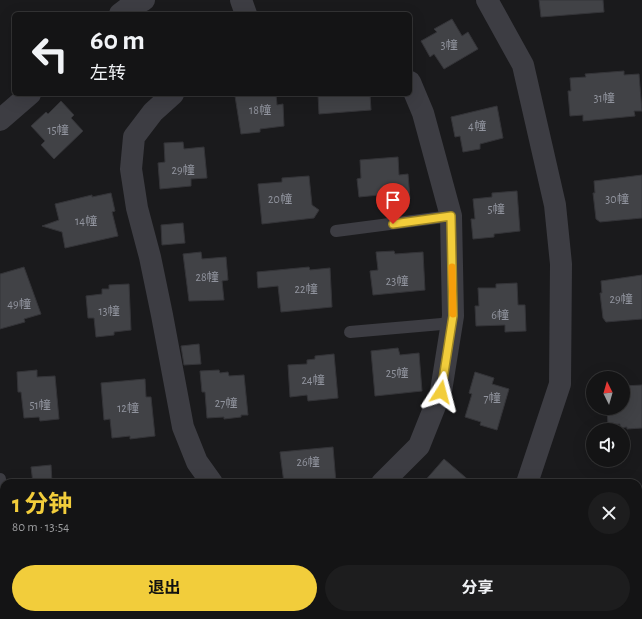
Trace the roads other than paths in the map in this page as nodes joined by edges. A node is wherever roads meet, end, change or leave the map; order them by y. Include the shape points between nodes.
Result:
1 (144, 0) edge
2 (241, 0) edge
3 (487, 0) edge
4 (123, 12) edge
5 (245, 12) edge
6 (412, 87) edge
7 (28, 96) edge
8 (171, 96) edge
9 (0, 120) edge
10 (451, 216) junction
11 (336, 231) dead end
12 (452, 323) junction
13 (350, 332) dead end
14 (209, 479) edge
15 (386, 479) edge
16 (528, 479) edge

1 - 4 street
2 - 5 street
3 - 16 street via 523,65 555,205 561,264 560,384
6 - 10 street via 423,113
7 - 9 street
8 - 14 street via 153,112 134,137 130,169 183,427 196,462
10 - 11 lane
10 - 12 street
12 - 13 lane
12 - 15 street via 441,392 419,446

